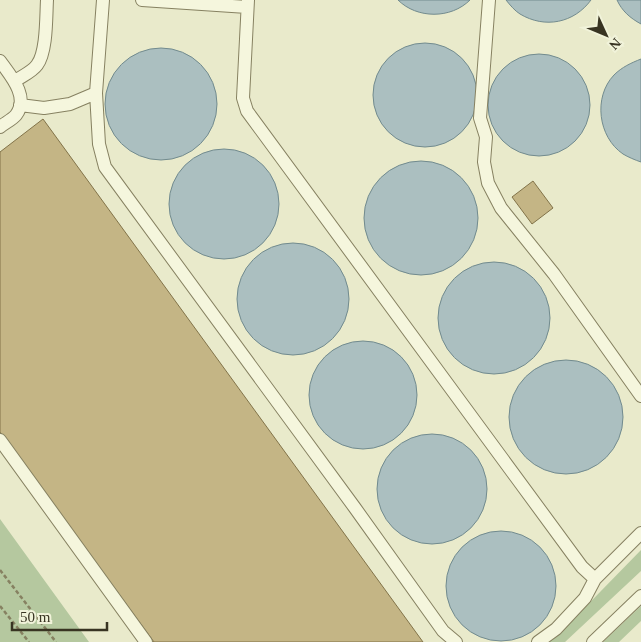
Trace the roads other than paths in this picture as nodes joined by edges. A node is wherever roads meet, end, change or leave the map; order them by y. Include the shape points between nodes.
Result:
1 (48, 0) edge
2 (103, 0) edge
3 (142, 0) edge
4 (489, 0) edge
5 (248, 3) edge
6 (0, 61) edge
7 (15, 81) junction
8 (96, 93) junction
9 (20, 105) junction
10 (0, 127) edge
11 (641, 396) edge
12 (0, 440) edge
13 (641, 533) edge
14 (595, 579) junction
15 (641, 596) edge
16 (146, 642) edge
17 (456, 642) edge
18 (538, 642) edge
19 (593, 642) edge

1 - 7 street via 42,57 36,66
2 - 8 street
3 - 5 street
4 - 11 street via 480,118 486,137 484,162 488,183 502,208 554,274
5 - 14 street via 243,98 247,111 582,567
6 - 7 street
7 - 9 street
8 - 9 street via 70,104 44,108
8 - 17 street via 99,144 105,167 443,631
9 - 10 street via 16,115
12 - 16 street
13 - 14 street
14 - 18 street via 585,598 556,629
15 - 19 street

